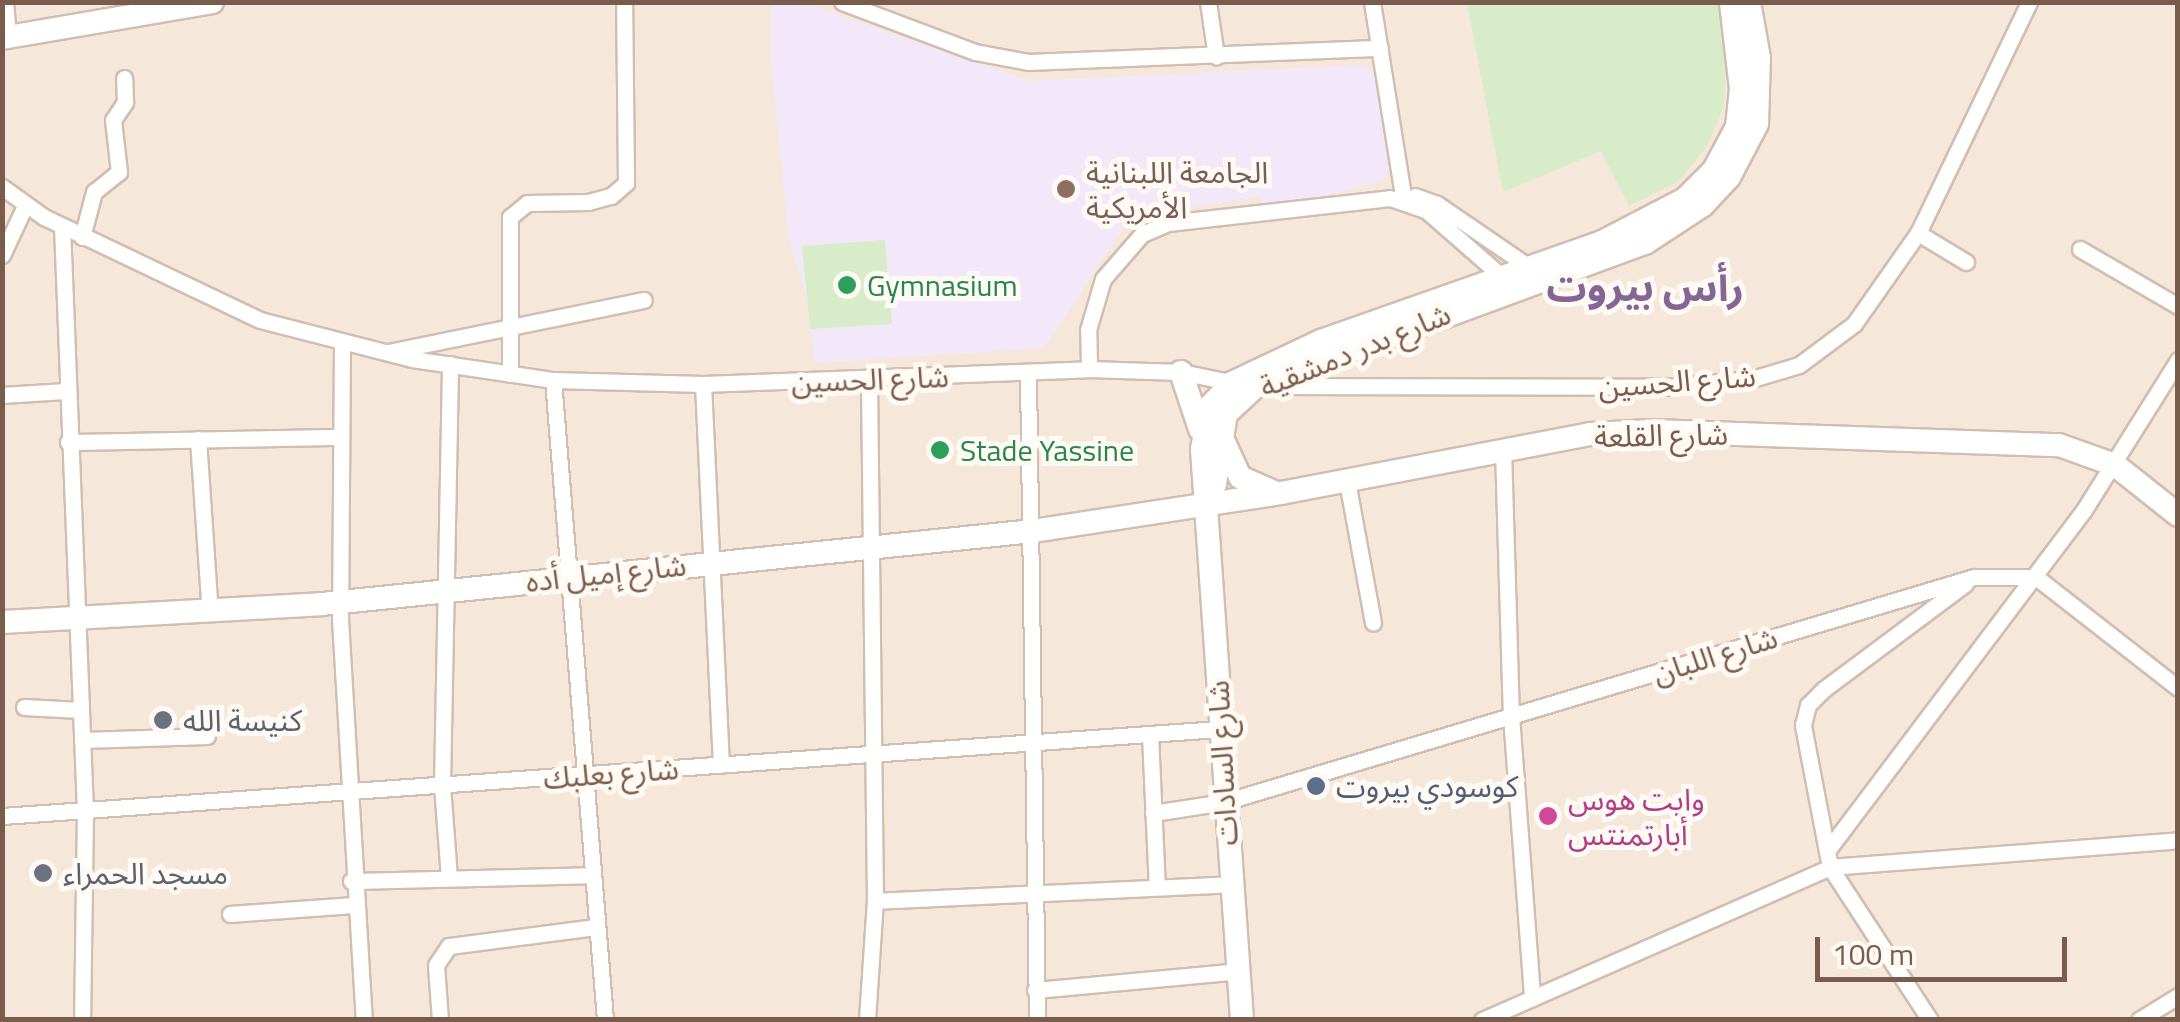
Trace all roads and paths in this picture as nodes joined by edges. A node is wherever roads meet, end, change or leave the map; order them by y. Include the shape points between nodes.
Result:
1 (5, 2) edge
2 (212, 2) edge
3 (624, 2) edge
4 (842, 2) edge
5 (1208, 2) edge
6 (1372, 2) edge
7 (1731, 2) edge
8 (1749, 2) edge
9 (2029, 2) edge
10 (155, 6) edge
11 (5, 38) edge
12 (1380, 48) junction
13 (1216, 56) junction
14 (124, 78) dead end
15 (2, 186) edge
16 (1404, 196) junction
17 (26, 206) junction
18 (62, 226) junction
19 (1918, 233) junction
20 (82, 237) junction
21 (2080, 250) dead end
22 (2, 255) edge
23 (1966, 262) dead end
24 (1526, 266) junction
25 (1499, 274) junction
26 (644, 300) dead end
27 (2178, 306) edge
28 (512, 328) junction
29 (342, 345) junction
30 (380, 354) junction
31 (2178, 360) edge
32 (450, 364) junction
33 (1088, 369) junction
34 (1181, 372) junction
35 (510, 374) junction
36 (1028, 374) junction
37 (869, 379) junction
38 (553, 380) junction
39 (1232, 383) junction
40 (703, 384) junction
41 (1256, 386) junction
42 (66, 391) junction
43 (2, 395) edge
44 (1221, 430) junction
45 (338, 437) junction
46 (198, 439) junction
47 (68, 442) junction
48 (1503, 449) junction
49 (1202, 450) junction
50 (2115, 465) junction
51 (1348, 481) junction
52 (1281, 494) junction
53 (1208, 506) junction
54 (2178, 515) edge
55 (1033, 531) junction
56 (872, 547) junction
57 (712, 562) junction
58 (2036, 576) junction
59 (567, 577) junction
60 (1974, 577) junction
61 (448, 589) junction
62 (339, 602) junction
63 (210, 613) junction
64 (2, 622) edge
65 (75, 622) junction
66 (1373, 623) dead end
67 (2178, 688) edge
68 (24, 708) dead end
69 (80, 710) junction
70 (1511, 716) junction
71 (1219, 729) junction
72 (1150, 735) junction
73 (207, 736) dead end
74 (82, 740) junction
75 (1033, 741) junction
76 (875, 754) junction
77 (721, 765) junction
78 (586, 775) junction
79 (442, 785) junction
80 (347, 793) junction
81 (1224, 802) junction
82 (85, 810) junction
83 (1153, 813) junction
84 (2, 816) edge
85 (2178, 840) edge
86 (1829, 859) junction
87 (592, 875) junction
88 (449, 878) junction
89 (351, 881) junction
90 (1229, 884) junction
91 (1156, 887) junction
92 (1032, 894) junction
93 (875, 901) junction
94 (352, 906) junction
95 (230, 914) dead end
96 (596, 928) junction
97 (1238, 971) junction
98 (1035, 990) junction
99 (2178, 996) edge
100 (1532, 998) junction
101 (82, 1020) edge
102 (364, 1020) edge
103 (440, 1020) edge
104 (605, 1020) edge
105 (867, 1020) edge
106 (1036, 1020) edge
107 (1242, 1020) edge
108 (1482, 1020) edge
109 (1930, 1020) edge
110 (2139, 1020) edge

1 - 11 street
2 - 10 main road
3 - 28 street via 626,182 601,199 527,203 514,210 508,226
4 - 13 street via 1000,59 1064,64
5 - 13 street
6 - 12 street
7 - 24 main road, شارع بدر دمشقية via 1742,89 1737,127 1714,170 1686,199 1640,226
8 - 41 main road, شارع بدر دمشقية via 1760,58 1757,124 1729,177 1688,216 1644,243
9 - 19 street, شارع الحسين
10 - 11 main road
12 - 13 street
12 - 16 street
14 - 20 street via 125,102 112,120 119,172 94,192
15 - 17 street, شارع الحسين
16 - 24 street via 1437,204
16 - 25 street
16 - 33 street via 1330,194 1168,223 1132,242 1096,296
17 - 18 street, شارع الحسين
17 - 22 street
18 - 20 street, شارع الحسين
18 - 42 street
19 - 23 street
19 - 41 street, شارع الحسين via 1854,324 1819,353 1775,374 1668,387
20 - 29 street, شارع الحسين via 260,320
21 - 27 street
24 - 25 main road, شارع بدر دمشقية
25 - 39 main road, شارع بدر دمشقية via 1321,341
26 - 28 street
28 - 30 street
28 - 35 street
29 - 30 street, شارع الحسين
29 - 45 street
30 - 32 street, شارع الحسين
31 - 50 street
32 - 35 street, شارع الحسين
32 - 61 street
33 - 34 street, شارع الحسين
33 - 36 street, شارع الحسين
34 - 39 street, شارع الحسين
34 - 49 main road via 1194,395
35 - 38 street, شارع الحسين
36 - 37 street, شارع الحسين
36 - 55 street
37 - 40 street, شارع الحسين
37 - 56 street
38 - 40 street, شارع الحسين
38 - 59 street
39 - 41 street, شارع الحسين
39 - 49 main road, شارع بدر دمشقية via 1210,406
40 - 57 street
41 - 44 main road, شارع بدر دمشقية via 1231,406
42 - 43 street
42 - 47 street
44 - 52 main road via 1240,477
44 - 53 main road, شارع بدر دمشقية
45 - 46 street
45 - 62 street
46 - 47 street
46 - 63 street
47 - 65 street
48 - 50 main road, شارع القلعة via 1652,431 2059,445
48 - 51 main road, شارع القلعة
48 - 70 street
49 - 53 main road, شارع بدر دمشقية
50 - 54 main road, شارع القلعة
50 - 58 street
51 - 52 main road, شارع القلعة
51 - 66 street
52 - 53 main road, شارع القلعة
53 - 55 main road, شارع إميل أده
53 - 71 main road, شارع السادات
55 - 56 main road, شارع إميل أده
55 - 75 street
56 - 57 main road, شارع إميل أده
56 - 76 street
57 - 59 main road, شارع إميل أده
57 - 77 street
58 - 60 street, شارع اللبان
58 - 67 street
58 - 86 street
59 - 61 main road, شارع إميل أده
59 - 78 street
60 - 70 street, شارع اللبان
60 - 86 street via 1808,705 1803,724
61 - 62 main road, شارع إميل أده
61 - 79 street
62 - 63 main road, شارع إميل أده
62 - 80 street
63 - 65 main road, شارع إميل أده
64 - 65 main road, شارع إميل أده
65 - 69 street
68 - 69 street
69 - 74 street
70 - 81 street, شارع اللبان
70 - 100 street
71 - 72 street, شارع بعلبك
71 - 81 main road, شارع السادات
72 - 75 street, شارع بعلبك
72 - 83 street
73 - 74 street
74 - 82 street
75 - 76 street, شارع بعلبك
75 - 92 street
76 - 77 street, شارع بعلبك
76 - 93 street
77 - 78 street, شارع بعلبك
78 - 79 street, شارع بعلبك
78 - 87 street
79 - 80 street, شارع بعلبك
79 - 88 street
80 - 82 street, شارع بعلبك
80 - 89 street
81 - 83 street, شارع اللبان
81 - 90 main road, شارع السادات
82 - 84 street, شارع بعلبك
82 - 101 street
83 - 91 street
85 - 86 street
86 - 100 street
86 - 109 street
87 - 88 street
87 - 96 street
88 - 89 street
89 - 94 street
90 - 91 street
90 - 97 main road, شارع السادات
91 - 92 street
92 - 93 street
92 - 98 street
93 - 105 street
94 - 95 street
94 - 102 street
96 - 103 street via 448,946 436,965
96 - 104 street
97 - 98 street
97 - 107 main road, شارع السادات
98 - 106 street
99 - 110 street
100 - 108 street

